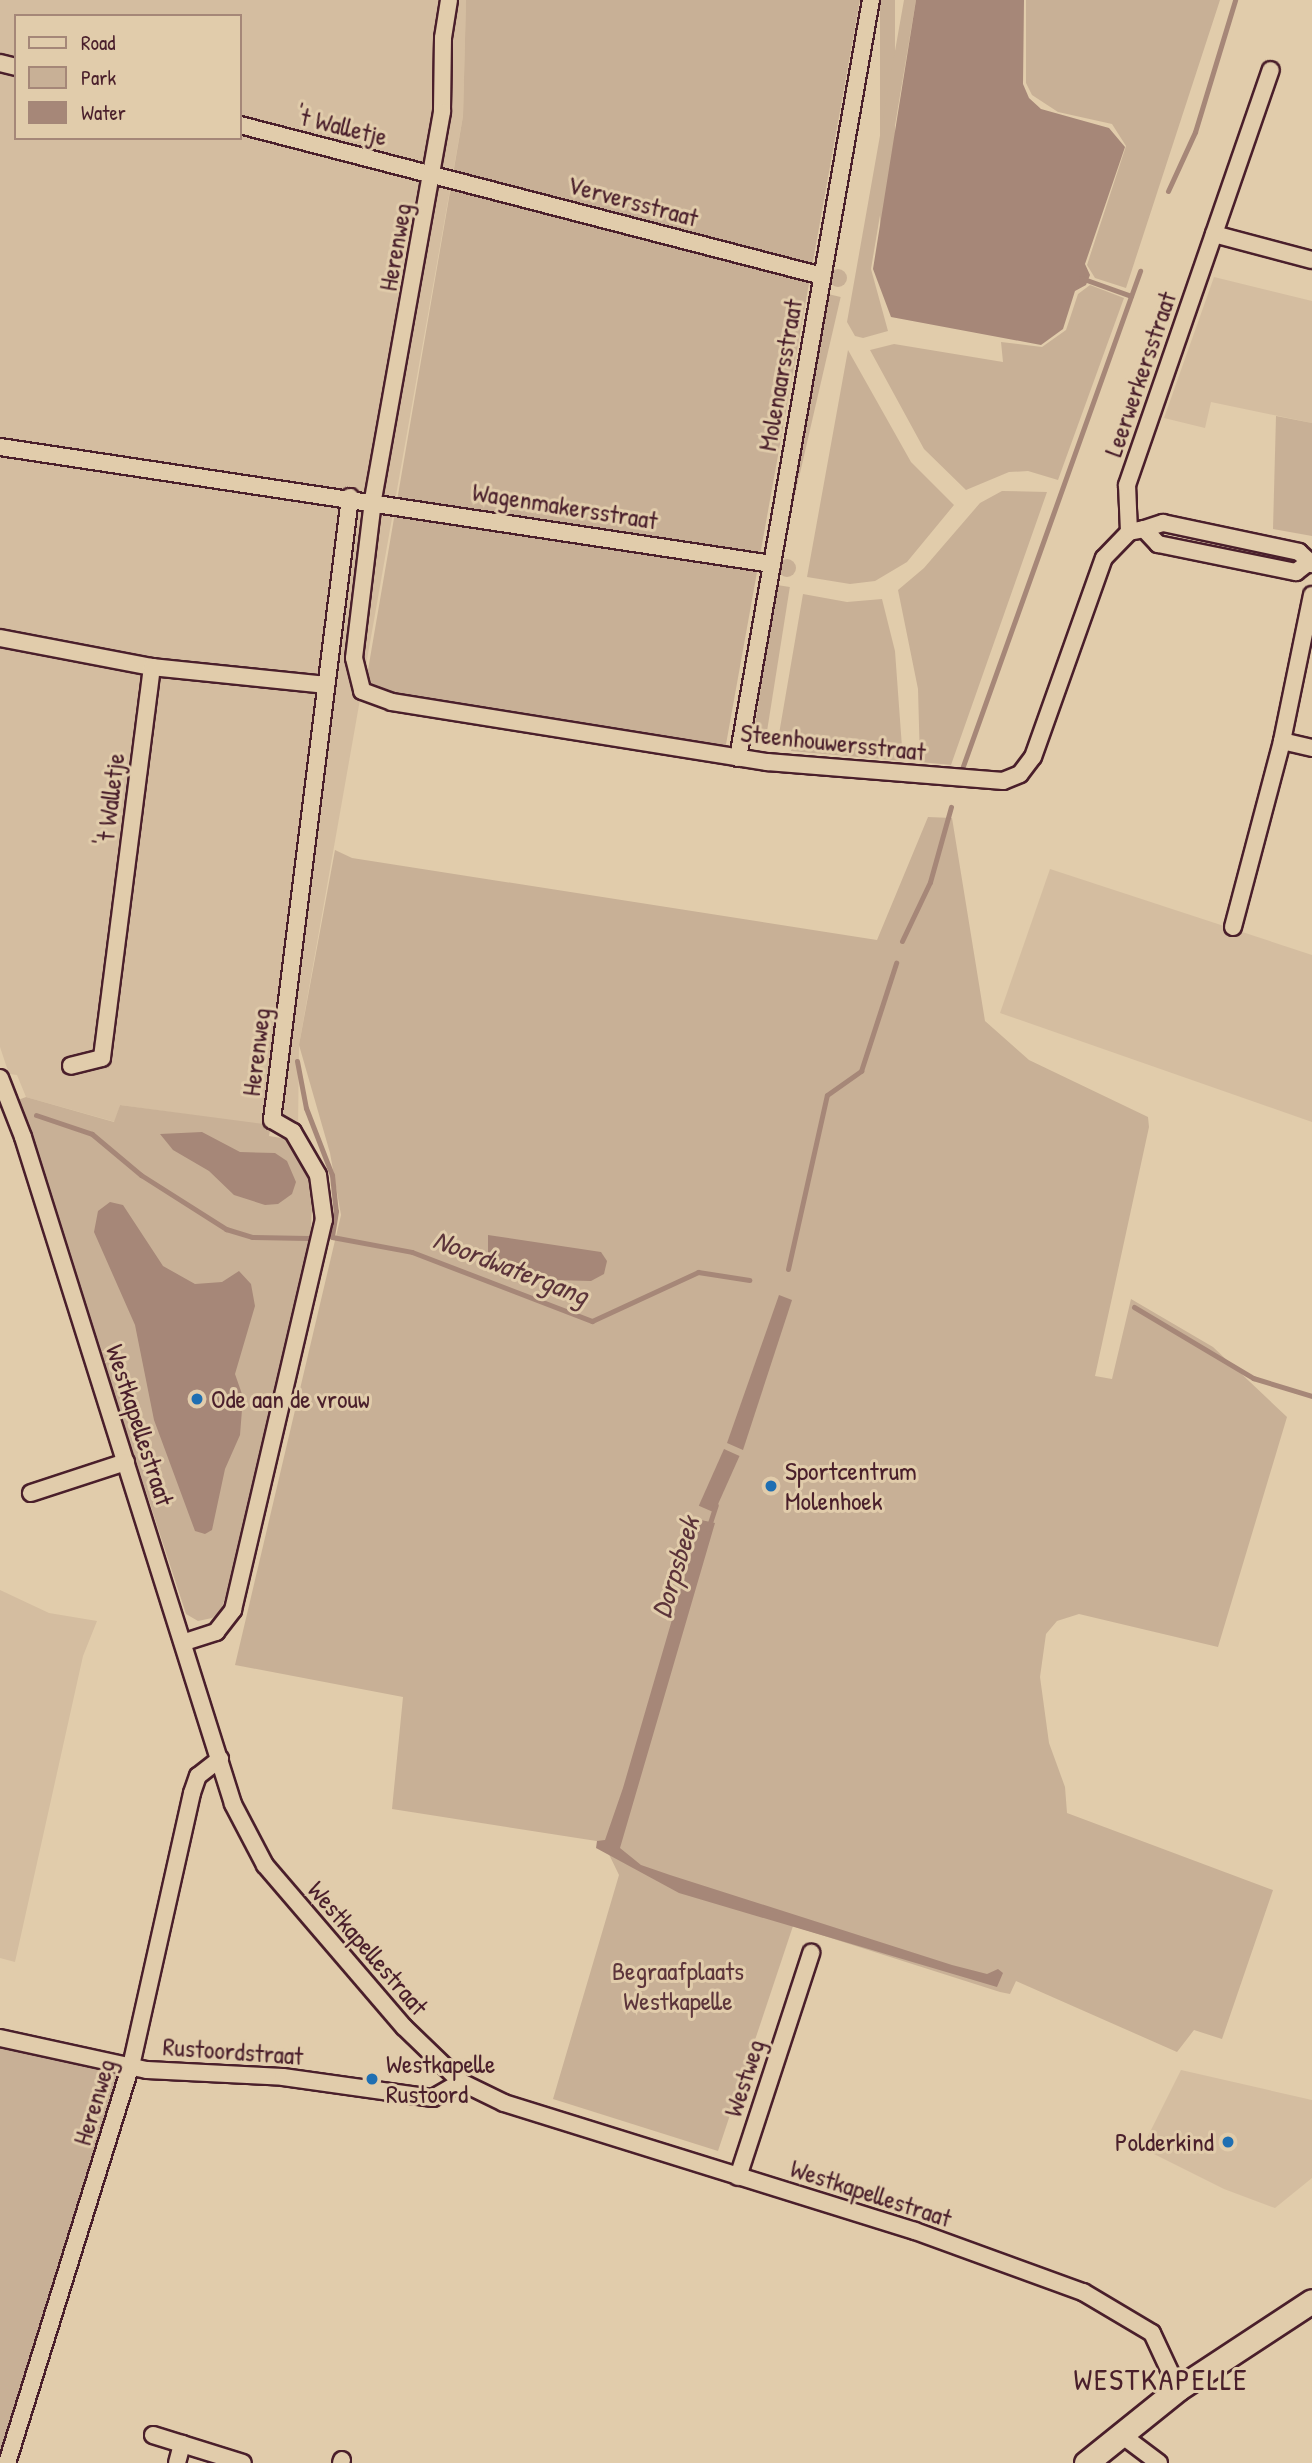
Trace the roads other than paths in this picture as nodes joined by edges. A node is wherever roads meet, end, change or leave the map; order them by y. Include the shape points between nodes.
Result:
1 (449, 0) edge
2 (871, 0) edge
3 (1271, 70) dead end
4 (242, 126) edge
5 (432, 174) junction
6 (1214, 234) junction
7 (1312, 260) edge
8 (822, 276) junction
9 (0, 447) edge
10 (350, 497) junction
11 (373, 501) junction
12 (1136, 531) junction
13 (1310, 563) edge
14 (772, 564) junction
15 (1312, 595) edge
16 (0, 638) edge
17 (152, 667) junction
18 (326, 685) junction
19 (362, 691) joint
20 (1282, 741) junction
21 (1312, 748) edge
22 (738, 758) junction
23 (1233, 926) dead end
24 (71, 1066) dead end
25 (0, 1078) edge
26 (126, 1462) junction
27 (32, 1493) dead end
28 (185, 1642) junction
29 (220, 1759) junction
30 (811, 1953) dead end
31 (0, 2038) edge
32 (131, 2066) junction
33 (461, 2081) junction
34 (737, 2177) junction
35 (1312, 2301) edge
36 (1178, 2389) junction
37 (153, 2435) dead end
38 (1123, 2436) junction
39 (183, 2444) junction
40 (6, 2463) edge
41 (177, 2463) edge
42 (243, 2463) edge
43 (1086, 2463) edge
44 (1159, 2463) edge

1 - 5 street, Herenweg via 443,38 442,112
2 - 8 street, Molenaarsstraat
3 - 6 street, Leerwerkersstraat
4 - 5 street, 't Walletje
5 - 8 street, Verversstraat
5 - 11 street, Herenweg
6 - 7 street
6 - 12 street, Leerwerkersstraat via 1127,485
8 - 14 street, Molenaarsstraat
9 - 10 street
10 - 11 street, Wagenmakersstraat
10 - 18 street, Herenweg
11 - 14 street, Wagenmakersstraat
11 - 19 street, Herenweg via 354,658
12 - 13 street via 1158,544 1296,572
12 - 22 street, Steenhouwersstraat via 1104,558 1033,757 1020,774 1003,781 984,780
14 - 22 street, Molenaarsstraat
15 - 20 street
16 - 17 street
17 - 18 street
17 - 24 street, 't Walletje via 102,1058
18 - 28 street, Herenweg via 272,1120 293,1132 318,1175 324,1220 233,1610 216,1632
19 - 22 street, Steenhouwersstraat via 392,702
20 - 21 street
20 - 23 street
25 - 26 street, Westkapellestraat
26 - 27 street
26 - 28 street, Westkapellestraat
28 - 29 street, Westkapellestraat
29 - 32 street, Herenweg via 198,1776 192,1793
29 - 33 street, Westkapellestraat via 233,1804 265,1865 404,2027
30 - 34 street, Westweg
31 - 32 street, Rustoordstraat
32 - 33 street, Rustoordstraat via 283,2077 433,2098
32 - 40 street, Herenweg
33 - 34 street, Westkapellestraat via 505,2103
34 - 36 street, Westkapellestraat via 915,2231 1083,2292 1152,2333
35 - 36 street
36 - 38 street
37 - 39 street
38 - 43 street
38 - 44 street
39 - 41 street
39 - 42 street

